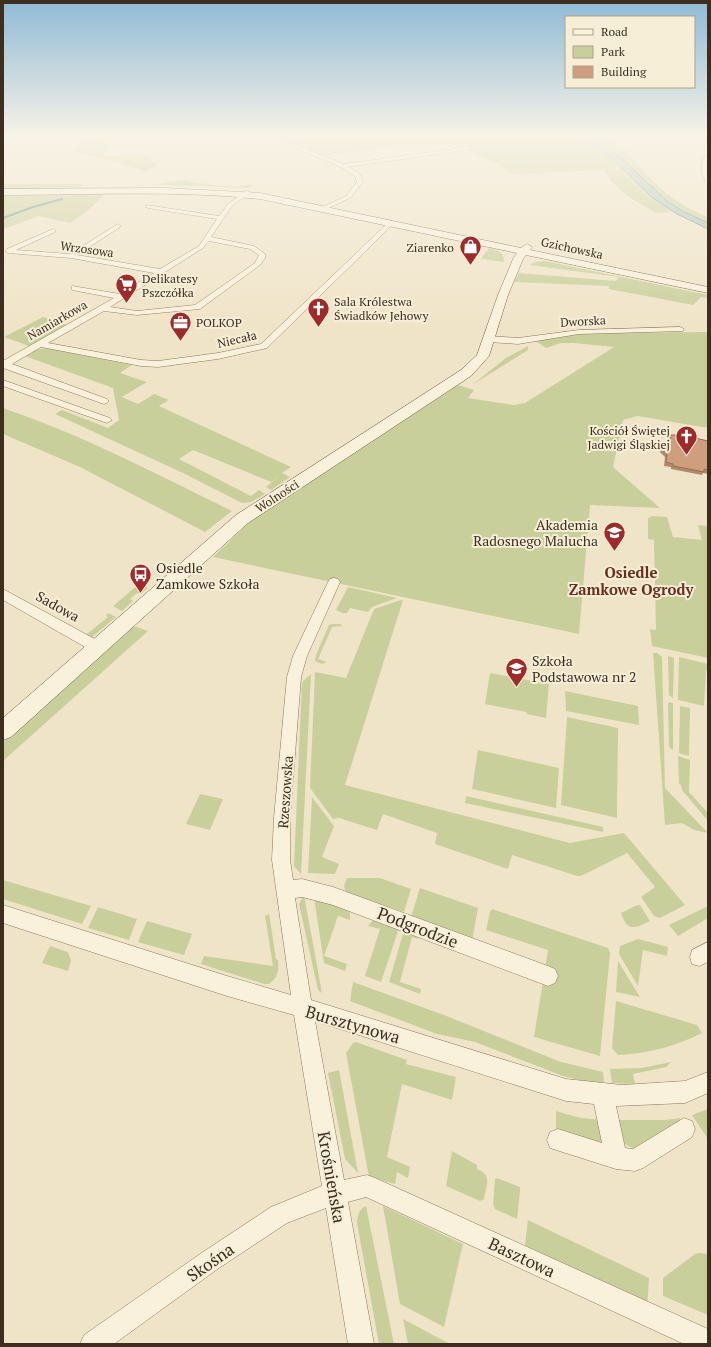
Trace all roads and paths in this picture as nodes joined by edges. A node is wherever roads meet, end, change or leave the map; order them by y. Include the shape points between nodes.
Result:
1 (237, 200) edge
2 (285, 200) edge
3 (340, 200) edge
4 (148, 206) dead end
5 (325, 207) junction
6 (220, 218) junction
7 (391, 223) junction
8 (118, 226) dead end
9 (53, 231) dead end
10 (209, 239) junction
11 (525, 249) junction
12 (6, 252) edge
13 (72, 256) junction
14 (162, 272) junction
15 (708, 285) edge
16 (75, 288) dead end
17 (708, 290) edge
18 (122, 297) junction
19 (103, 308) junction
20 (680, 329) dead end
21 (488, 338) junction
22 (41, 344) junction
23 (4, 364) edge
24 (3, 383) edge
25 (104, 401) dead end
26 (107, 420) dead end
27 (334, 582) dead end
28 (3, 594) edge
29 (97, 647) junction
30 (3, 731) edge
31 (285, 890) junction
32 (3, 914) edge
33 (548, 976) dead end
34 (303, 1009) junction
35 (708, 1082) edge
36 (603, 1094) junction
37 (684, 1129) dead end
38 (558, 1140) dead end
39 (616, 1158) junction
40 (335, 1194) junction
41 (708, 1342) edge
42 (93, 1344) edge
43 (361, 1344) edge

1 - 6 street, Namiarkowa
2 - 5 street, Gzichowska
3 - 5 street
4 - 6 street
5 - 7 street, Gzichowska
5 - 11 street, Gzichowska
6 - 10 street, Namiarkowa
7 - 11 street, Gzichowska
7 - 22 street, Niecała via 264,346 218,356 158,364
8 - 13 street
9 - 12 street
10 - 14 street, Namiarkowa via 202,247
10 - 19 street via 255,248 262,254 262,258 258,264 197,307 137,313
11 - 15 street, Gzichowska
11 - 17 street, Gzichowska
11 - 21 street, Wolności via 518,259 503,295
12 - 13 street, Wrzosowa
13 - 14 street, Wrzosowa
14 - 18 street, Namiarkowa
16 - 18 street, Namiarkowa
18 - 19 street, Namiarkowa
19 - 22 street, Namiarkowa
20 - 21 street, Dworska via 579,332 518,341
21 - 29 street, Wolności via 483,356 466,373 242,519
22 - 23 street, Namiarkowa
23 - 25 street
24 - 26 street
27 - 31 street, Rzeszowska via 300,656 294,677 282,818
28 - 29 street, Sadowa
29 - 30 street, Wolności
31 - 33 street, Podgrodzie via 302,888 333,896
31 - 34 street, Rzeszowska
32 - 34 street, Bursztynowa
34 - 36 street, Bursztynowa via 566,1090
34 - 40 street, Krośnieńska
35 - 36 street, Bursztynowa via 685,1092 622,1096
36 - 39 street
37 - 39 street via 635,1160
38 - 39 street
40 - 41 street, Basztowa via 367,1186
40 - 42 street, Skośna via 279,1215
40 - 43 street, Krośnieńska

